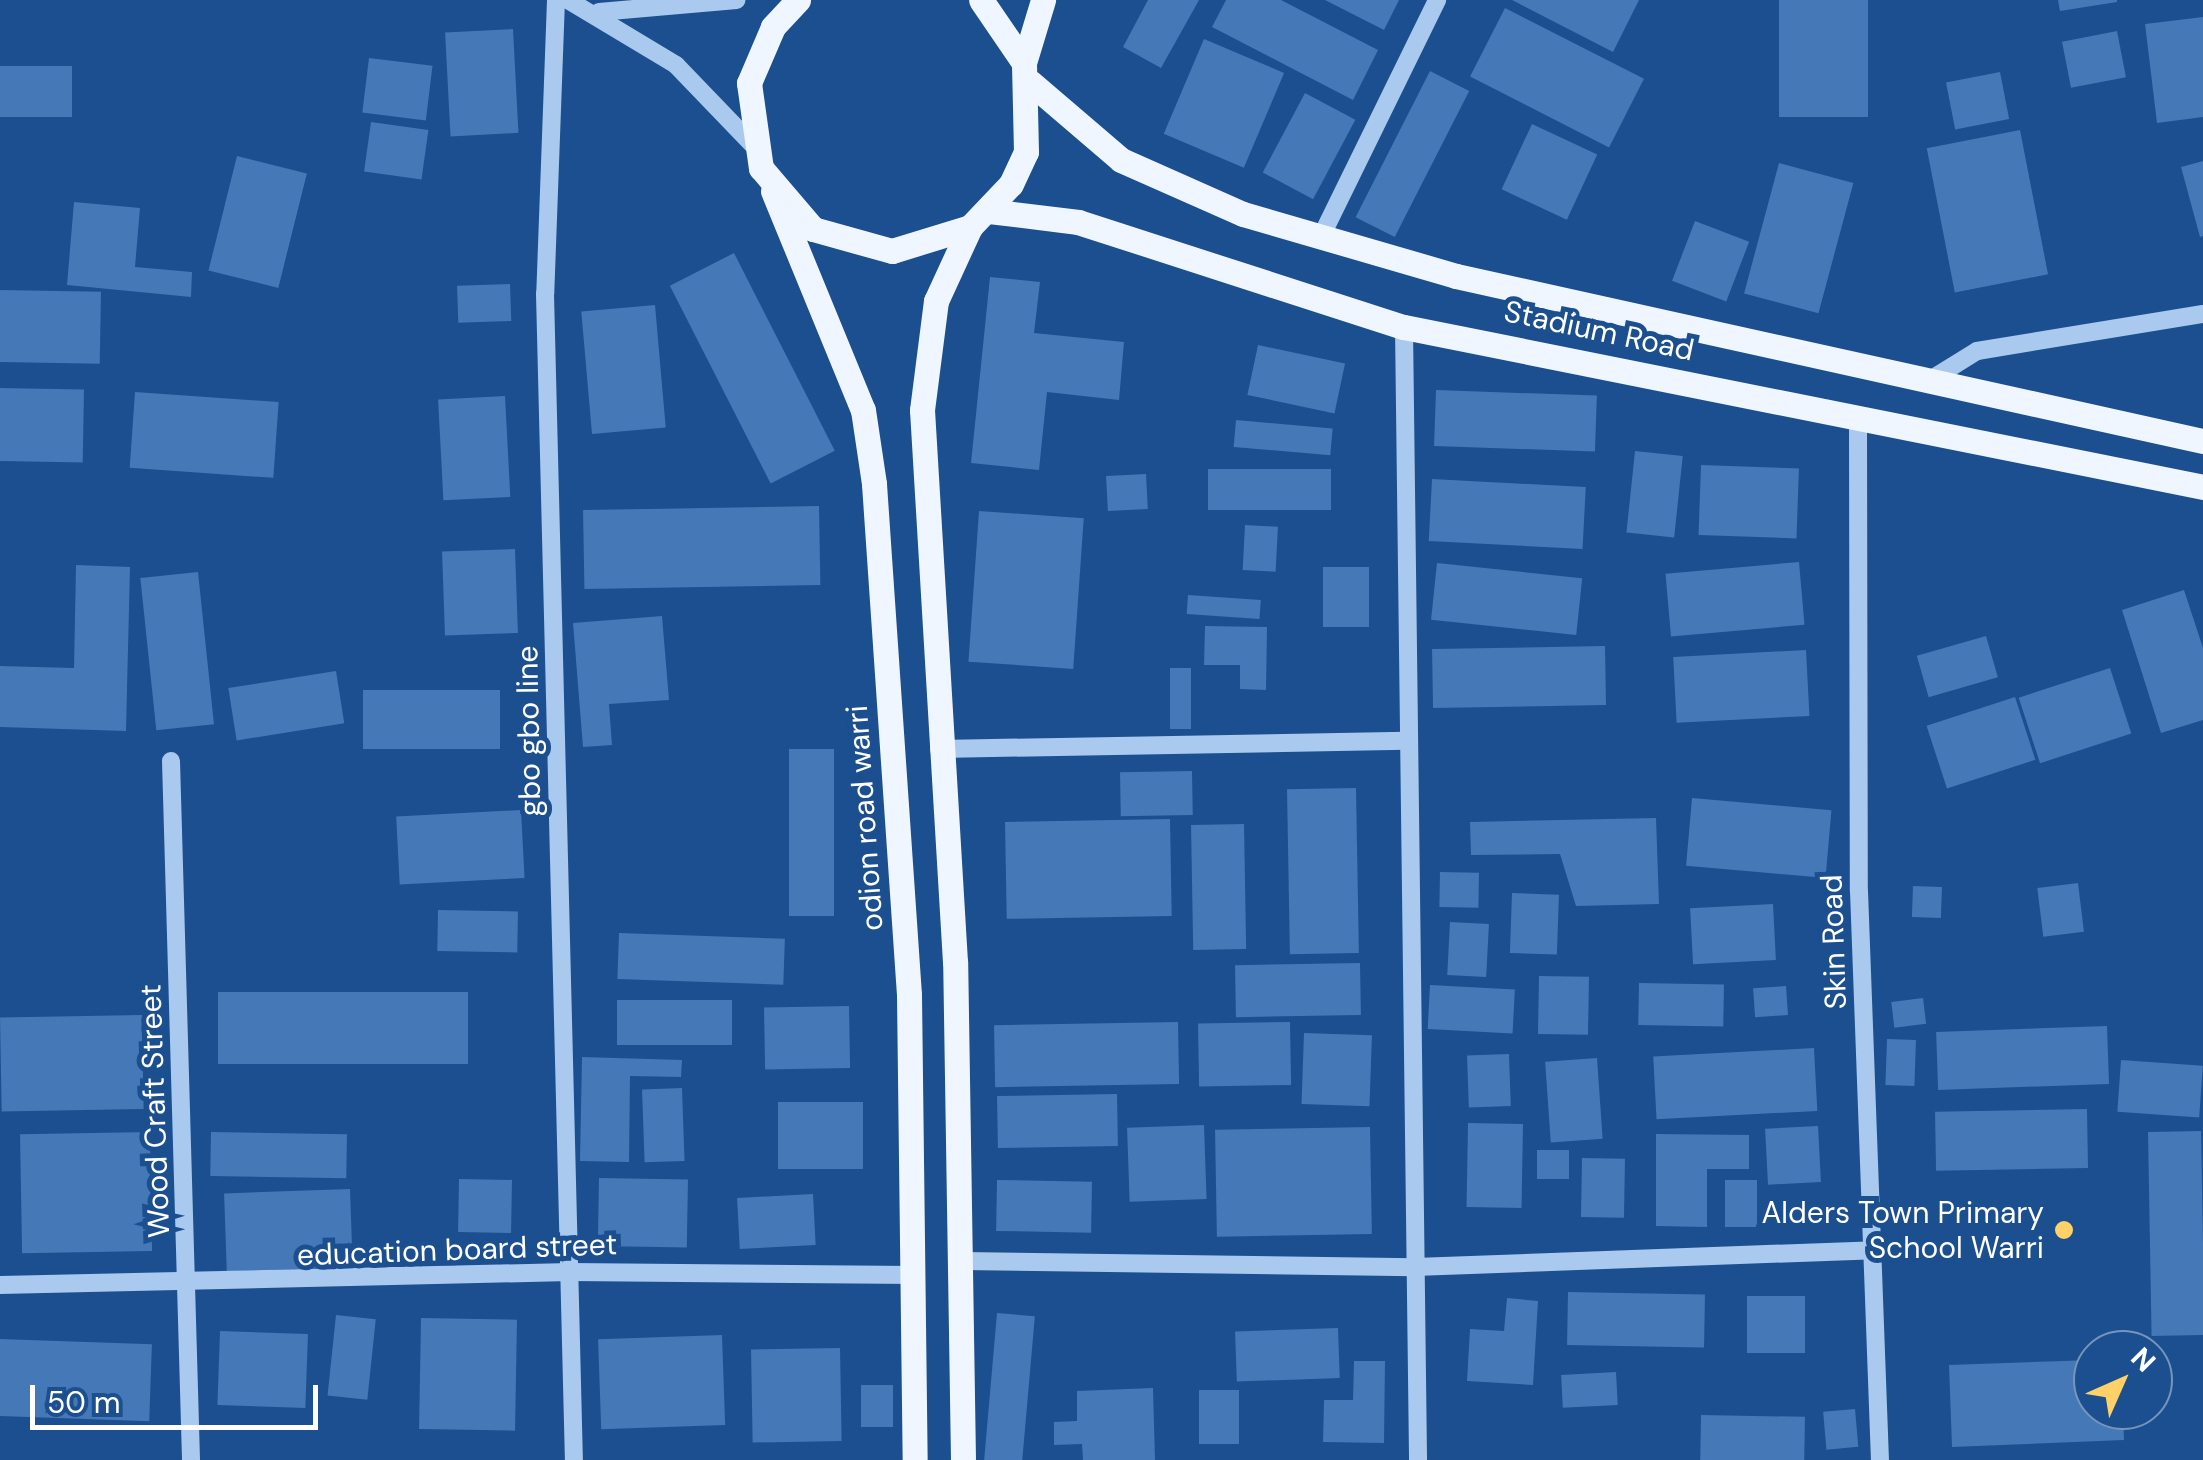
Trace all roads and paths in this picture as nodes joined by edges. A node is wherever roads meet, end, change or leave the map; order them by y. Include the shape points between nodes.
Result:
1 (556, 0) edge
2 (568, 0) edge
3 (736, 0) edge
4 (798, 0) edge
5 (981, 0) edge
6 (1044, 0) edge
7 (1437, 0) edge
8 (599, 12) junction
9 (1027, 73) junction
10 (752, 144) junction
11 (774, 191) junction
12 (980, 219) junction
13 (1321, 236) junction
14 (2203, 314) edge
15 (1404, 326) junction
16 (1928, 382) junction
17 (1858, 422) junction
18 (2203, 441) edge
19 (2203, 487) edge
20 (1406, 740) junction
21 (940, 749) junction
22 (171, 760) dead end
23 (1875, 1250) junction
24 (961, 1261) junction
25 (1415, 1267) junction
26 (570, 1272) junction
27 (915, 1275) junction
28 (0, 1285) edge
29 (189, 1287) junction
30 (192, 1460) edge
31 (574, 1460) edge
32 (915, 1460) edge
33 (963, 1460) edge
34 (1418, 1460) edge
35 (1880, 1460) edge

1 - 26 street, gbo gbo line via 545,294
2 - 8 street
3 - 8 street
4 - 10 main road via 758,54
5 - 9 main road, Stadium Road
6 - 9 main road
7 - 13 street
8 - 10 street via 676,64
9 - 12 main road via 1026,152
9 - 13 main road, Stadium Road via 1122,160
10 - 11 main road, odion road warri
11 - 12 main road via 813,229 864,249 920,248
11 - 27 main road, odion road warri via 863,410 874,484 909,995
12 - 15 main road, Stadium Road via 1078,222
12 - 21 main road via 936,301 922,410
13 - 16 main road, Stadium Road
14 - 16 street via 1977,351
15 - 17 main road, Stadium Road
15 - 20 street
16 - 18 main road, Stadium Road
17 - 19 main road, Stadium Road
17 - 23 street, Skin Road via 1859,890
20 - 21 street
20 - 25 street
21 - 24 main road
22 - 29 street, Wood Craft Street
23 - 25 street
23 - 35 street, Skin Road
24 - 25 street
24 - 33 main road
25 - 34 street
26 - 27 street, education board street
26 - 29 street, education board street
26 - 31 street, gbo gbo line
27 - 32 main road, odion road warri
28 - 29 street, education board street
29 - 30 street, Wood Craft Street

